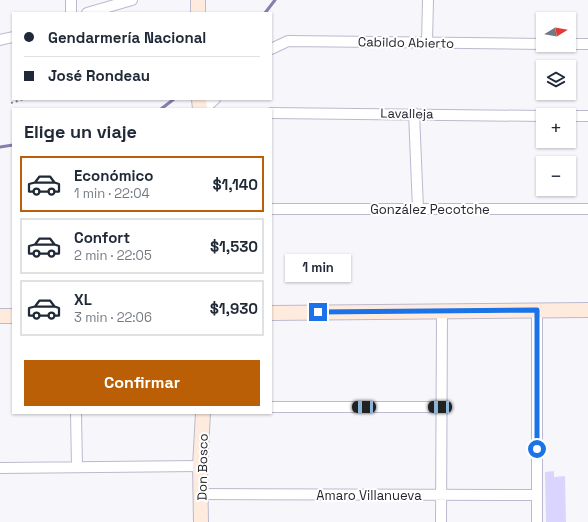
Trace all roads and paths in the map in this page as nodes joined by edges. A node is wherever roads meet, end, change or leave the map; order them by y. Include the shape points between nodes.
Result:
1 (71, 0) edge
2 (132, 0) edge
3 (198, 0) edge
4 (428, 0) edge
5 (71, 12) edge
6 (91, 12) edge
7 (198, 12) edge
8 (12, 37) edge
9 (0, 40) edge
10 (427, 42) junction
11 (536, 44) edge
12 (576, 44) edge
13 (588, 44) edge
14 (272, 49) edge
15 (21, 100) edge
16 (214, 100) edge
17 (11, 103) dead end
18 (205, 108) edge
19 (272, 113) edge
20 (414, 113) junction
21 (536, 116) edge
22 (576, 116) edge
23 (588, 116) edge
24 (272, 209) edge
25 (418, 209) junction
26 (588, 209) edge
27 (537, 310) junction
28 (588, 310) edge
29 (442, 311) junction
30 (272, 312) edge
31 (0, 316) edge
32 (12, 316) edge
33 (272, 407) edge
34 (440, 407) junction
35 (76, 414) edge
36 (203, 414) edge
37 (200, 466) junction
38 (77, 467) junction
39 (0, 468) edge
40 (200, 494) junction
41 (537, 495) junction
42 (441, 496) junction
43 (201, 522) edge
44 (441, 522) edge
45 (537, 522) edge

1 - 5 street
2 - 6 street
3 - 7 street
4 - 10 street
8 - 9 street
10 - 11 street, Cabildo Abierto
10 - 14 street, Cabildo Abierto via 288,41
12 - 13 street
15 - 17 path
16 - 18 street
19 - 20 street, Lavalleja
20 - 21 street, Lavalleja
20 - 25 street
22 - 23 street
24 - 25 street, González Pecotche
25 - 26 street, González Pecotche
27 - 28 street
27 - 29 street
27 - 41 street
29 - 30 street
29 - 34 street
31 - 32 street
33 - 34 street
34 - 42 street
35 - 38 street
36 - 37 street, Don Bosco
37 - 38 street
37 - 40 street, Don Bosco
38 - 39 street
40 - 42 street, Amaro Villanueva
40 - 43 street, Don Bosco
41 - 42 street, Amaro Villanueva
41 - 45 street
42 - 44 street

